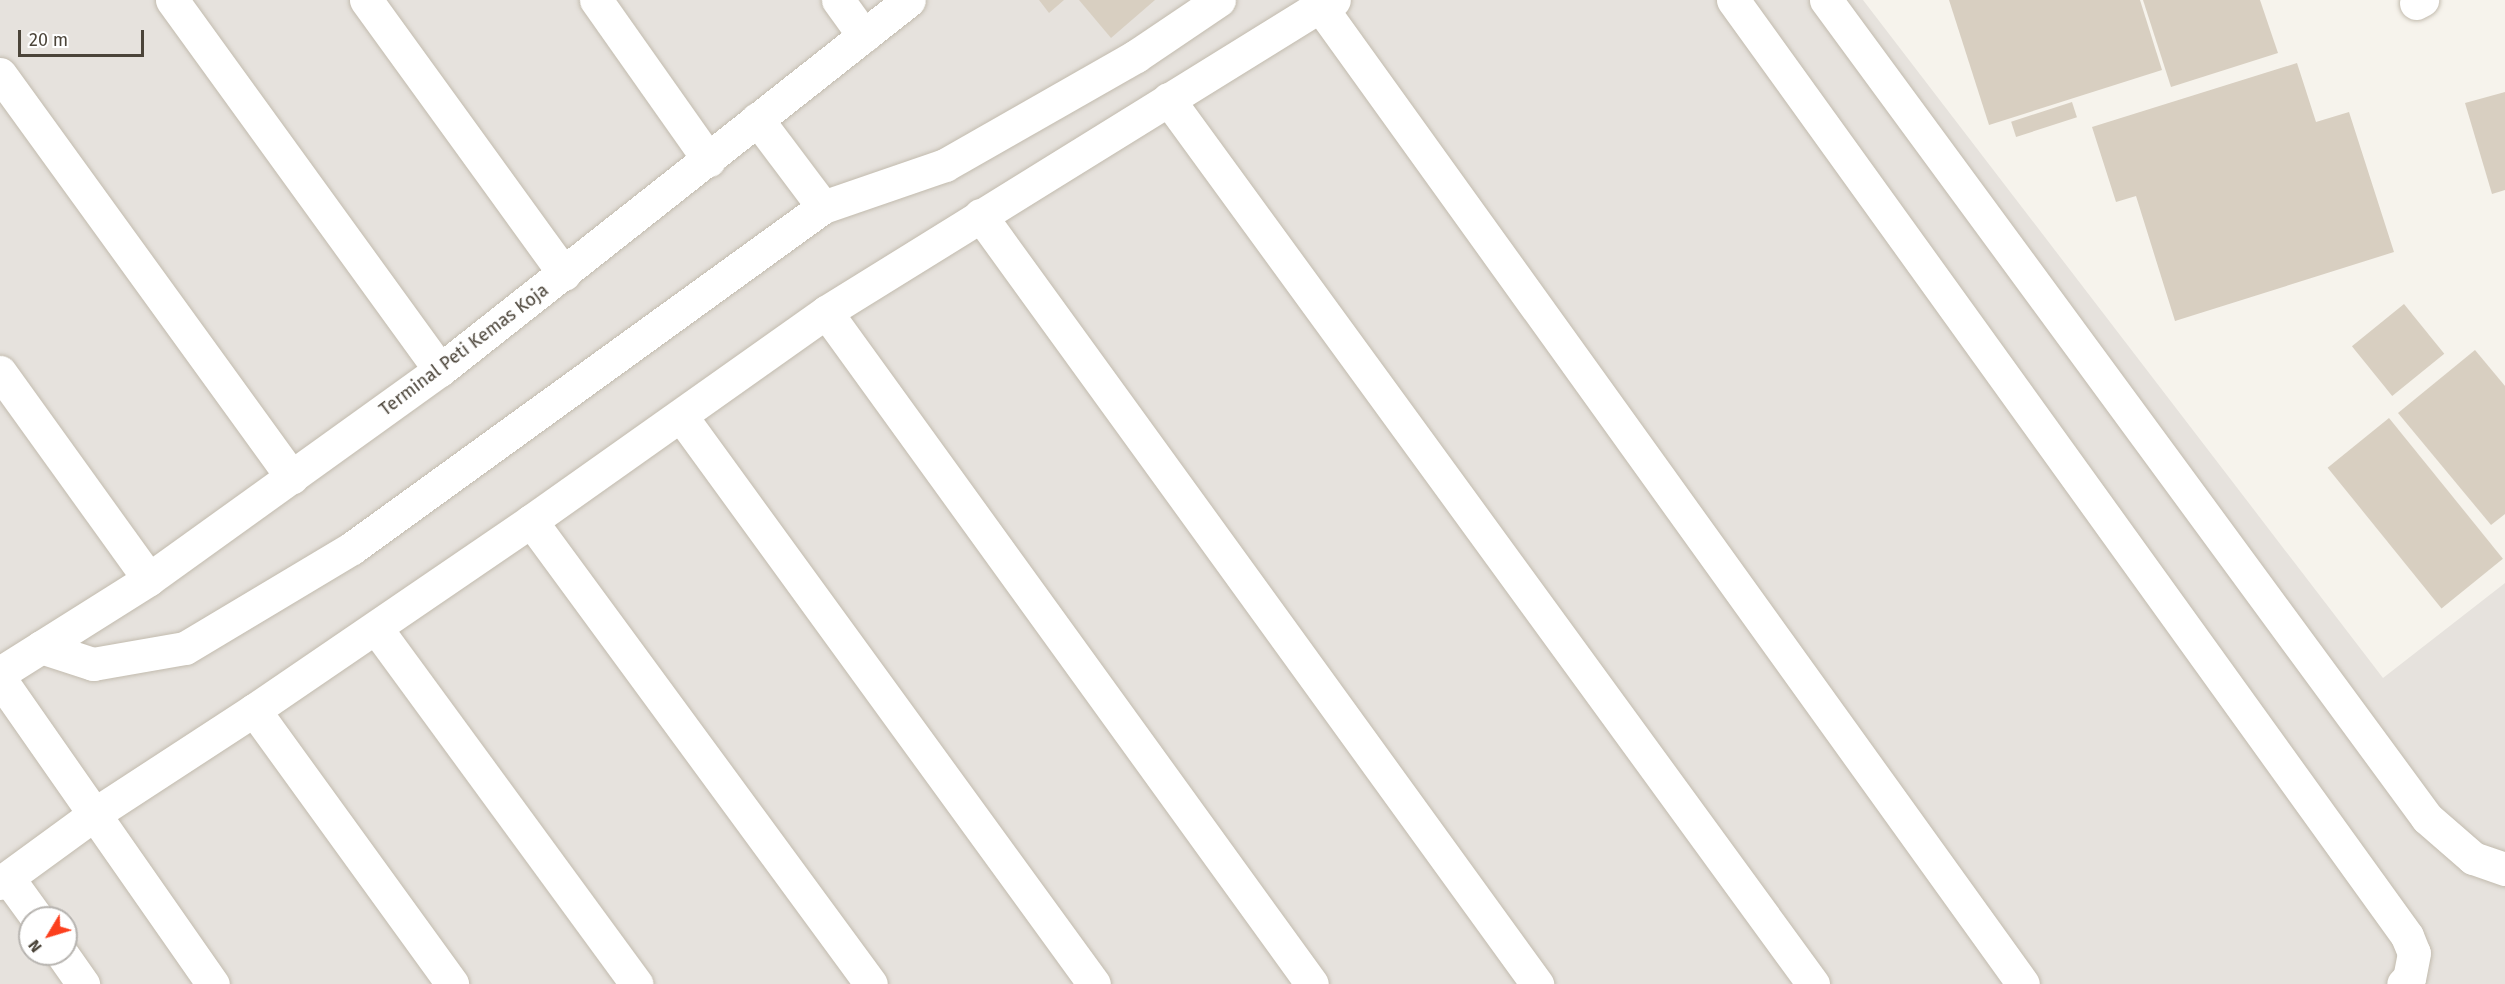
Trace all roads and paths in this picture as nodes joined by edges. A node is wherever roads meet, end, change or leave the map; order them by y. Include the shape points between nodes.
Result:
1 (172, 0) edge
2 (366, 0) edge
3 (596, 0) edge
4 (838, 0) edge
5 (909, 0) edge
6 (1219, 0) edge
7 (1732, 0) edge
8 (1826, 0) edge
9 (1327, 3) edge
10 (864, 36) junction
11 (0, 74) edge
12 (1168, 99) junction
13 (757, 119) junction
14 (709, 160) junction
15 (823, 207) junction
16 (980, 215) junction
17 (564, 274) junction
18 (826, 312) junction
19 (440, 370) junction
20 (0, 372) edge
21 (681, 416) junction
22 (292, 478) junction
23 (531, 521) junction
24 (149, 579) junction
25 (376, 628) junction
26 (41, 647) junction
27 (0, 673) edge
28 (0, 679) edge
29 (254, 710) junction
30 (96, 813) junction
31 (2505, 869) edge
32 (4, 881) edge
33 (26, 906) edge
34 (70, 966) edge
35 (83, 984) edge
36 (213, 984) edge
37 (452, 984) edge
38 (637, 984) edge
39 (871, 984) edge
40 (1094, 984) edge
41 (1312, 984) edge
42 (1537, 984) edge
43 (1813, 984) edge
44 (2023, 984) edge
45 (2403, 984) edge

1 - 19 street
2 - 17 street
3 - 14 street
4 - 10 street
5 - 10 street, Terminal Peti Kemas Koja
6 - 15 street via 1136,56 945,165
7 - 45 street via 2407,936 2414,953 2409,978
8 - 31 street via 2427,818 2473,858
9 - 12 street
9 - 44 street
10 - 13 street, Terminal Peti Kemas Koja
11 - 22 street
12 - 16 street
12 - 43 street
13 - 14 street, Terminal Peti Kemas Koja
13 - 15 street
14 - 17 street, Terminal Peti Kemas Koja
15 - 26 street via 352,548 185,648 93,664
16 - 18 street
16 - 42 street
17 - 19 street, Terminal Peti Kemas Koja
18 - 21 street
18 - 41 street
19 - 22 street, Terminal Peti Kemas Koja
20 - 24 street
21 - 23 street
21 - 40 street
22 - 24 street, Terminal Peti Kemas Koja
23 - 25 street
23 - 39 street
24 - 26 street, Terminal Peti Kemas Koja
25 - 29 street
25 - 38 street
26 - 27 street, Terminal Peti Kemas Koja
28 - 30 street
29 - 30 street
29 - 37 street
30 - 32 street
30 - 36 street
32 - 33 street
34 - 35 street

